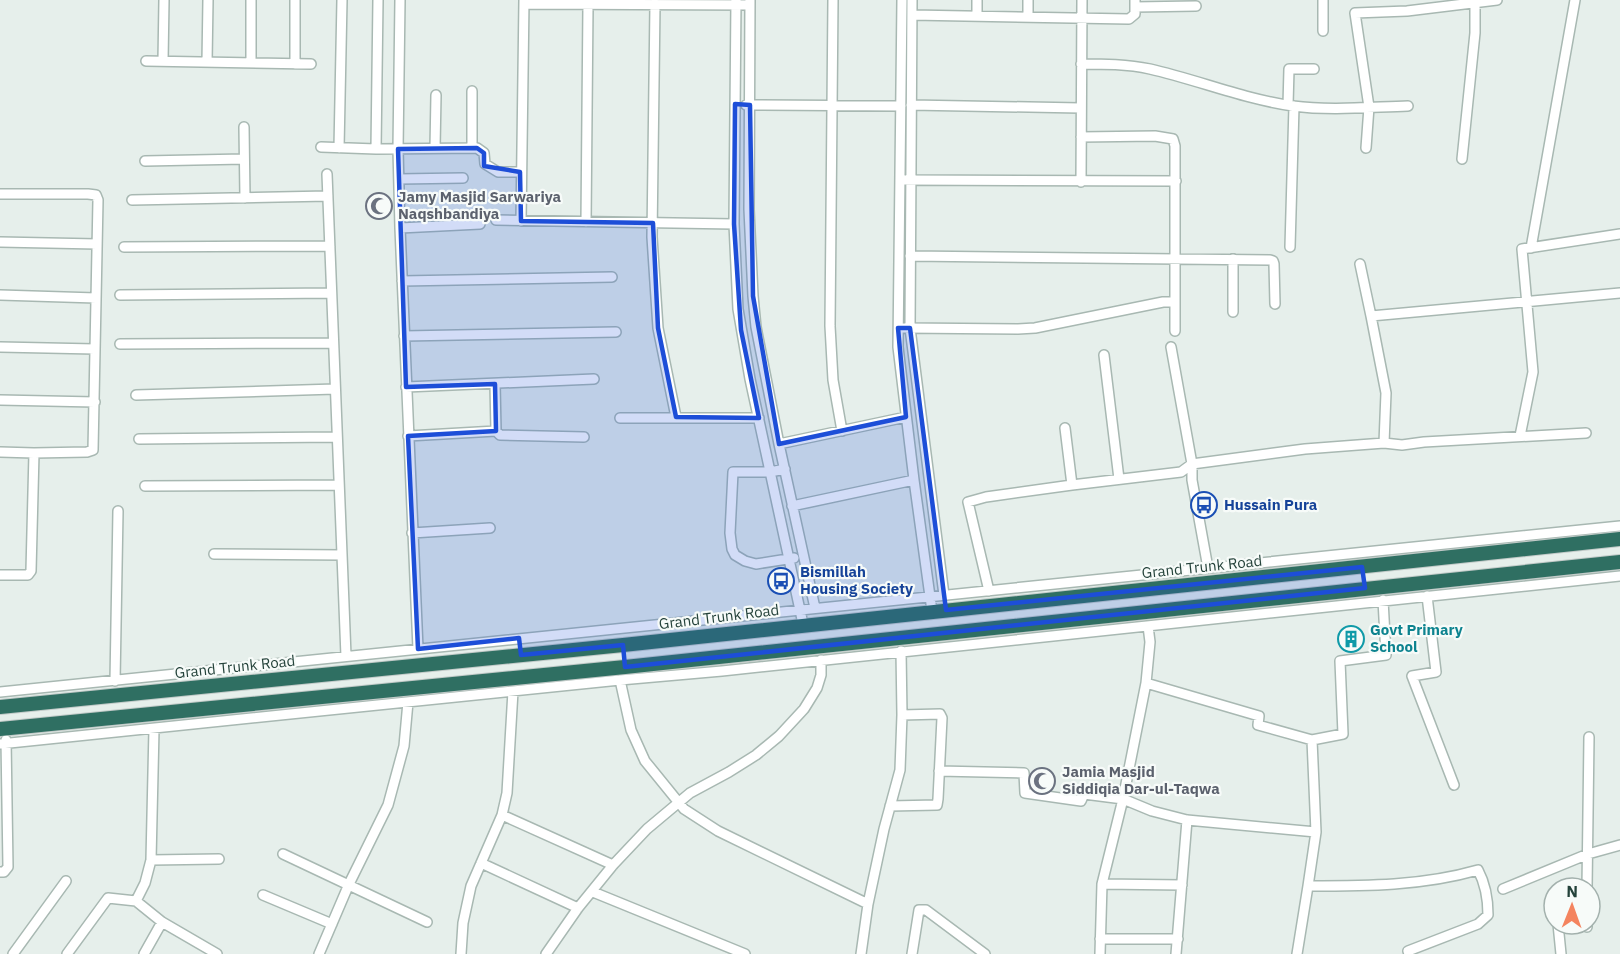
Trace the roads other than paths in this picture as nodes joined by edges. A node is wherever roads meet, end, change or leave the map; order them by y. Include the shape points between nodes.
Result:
1 (164, 0) edge
2 (208, 0) edge
3 (251, 0) edge
4 (295, 0) edge
5 (342, 0) edge
6 (378, 0) edge
7 (400, 0) edge
8 (833, 0) edge
9 (902, 0) edge
10 (912, 0) edge
11 (977, 0) edge
12 (1028, 0) edge
13 (1082, 0) edge
14 (1323, 0) edge
15 (1497, 0) edge
16 (1575, 0) edge
17 (524, 2) edge
18 (736, 2) edge
19 (750, 2) edge
20 (1475, 2) junction
21 (1135, 3) edge
22 (655, 4) junction
23 (588, 5) junction
24 (1196, 6) dead end
25 (912, 15) junction
26 (977, 16) junction
27 (1028, 16) junction
28 (1082, 18) junction
29 (1323, 32) dead end
30 (146, 61) dead end
31 (163, 61) junction
32 (207, 62) junction
33 (906, 62) junction
34 (250, 63) junction
35 (295, 63) junction
36 (311, 64) dead end
37 (1081, 64) junction
38 (1314, 69) dead end
39 (472, 91) dead end
40 (436, 95) dead end
41 (735, 104) junction
42 (750, 105) junction
43 (832, 105) junction
44 (1291, 105) junction
45 (906, 106) junction
46 (1408, 106) dead end
47 (1369, 107) junction
48 (1080, 108) junction
49 (244, 127) dead end
50 (1081, 137) junction
51 (321, 147) dead end
52 (339, 148) junction
53 (435, 148) junction
54 (472, 148) junction
55 (1366, 148) dead end
56 (376, 149) junction
57 (398, 149) junction
58 (244, 159) junction
59 (1462, 159) dead end
60 (145, 161) dead end
61 (520, 172) junction
62 (327, 174) dead end
63 (463, 178) dead end
64 (399, 179) junction
65 (905, 180) junction
66 (1176, 181) junction
67 (1081, 182) junction
68 (0, 194) edge
69 (328, 196) junction
70 (245, 198) junction
71 (132, 200) dead end
72 (496, 220) dead end
73 (521, 221) junction
74 (586, 222) junction
75 (653, 223) junction
76 (480, 224) dead end
77 (734, 224) junction
78 (400, 228) junction
79 (1620, 234) edge
80 (0, 242) edge
81 (97, 244) junction
82 (330, 246) junction
83 (124, 247) dead end
84 (1290, 247) dead end
85 (1531, 248) junction
86 (910, 256) junction
87 (1175, 258) junction
88 (1233, 259) junction
89 (1360, 264) dead end
90 (612, 277) dead end
91 (402, 281) junction
92 (332, 293) junction
93 (1620, 293) edge
94 (0, 295) edge
95 (120, 295) dead end
96 (96, 298) junction
97 (1175, 302) junction
98 (1527, 302) junction
99 (1275, 304) dead end
100 (1233, 312) dead end
101 (1371, 316) junction
102 (898, 328) junction
103 (910, 328) junction
104 (1175, 331) dead end
105 (616, 332) dead end
106 (404, 336) junction
107 (333, 343) junction
108 (120, 344) dead end
109 (1171, 347) dead end
110 (0, 348) edge
111 (95, 349) junction
112 (1104, 355) dead end
113 (594, 379) dead end
114 (495, 384) junction
115 (406, 387) junction
116 (335, 389) junction
117 (136, 395) dead end
118 (0, 400) edge
119 (95, 402) junction
120 (676, 417) junction
121 (906, 417) junction
122 (620, 418) dead end
123 (759, 418) junction
124 (1065, 428) dead end
125 (496, 431) junction
126 (842, 431) junction
127 (1586, 433) dead end
128 (408, 436) junction
129 (1520, 436) junction
130 (337, 437) junction
131 (584, 437) dead end
132 (139, 439) dead end
133 (1384, 443) junction
134 (779, 444) junction
135 (0, 452) edge
136 (34, 453) junction
137 (1192, 464) junction
138 (785, 469) junction
139 (770, 472) junction
140 (1119, 479) junction
141 (914, 480) junction
142 (339, 485) junction
143 (1072, 485) junction
144 (145, 486) dead end
145 (792, 506) junction
146 (118, 511) dead end
147 (1620, 526) edge
148 (490, 528) dead end
149 (412, 533) junction
150 (1620, 539) edge
151 (1377, 551) junction
152 (214, 554) dead end
153 (342, 555) junction
154 (802, 556) junction
155 (789, 559) junction
156 (1620, 562) edge
157 (1379, 566) junction
158 (1362, 567) junction
159 (1208, 568) junction
160 (0, 575) edge
161 (1620, 576) edge
162 (989, 591) junction
163 (944, 595) junction
164 (1366, 595) junction
165 (1427, 596) junction
166 (930, 597) junction
167 (1383, 600) junction
168 (815, 608) junction
169 (800, 609) junction
170 (932, 611) junction
171 (656, 624) junction
172 (803, 624) junction
173 (1148, 627) junction
174 (519, 638) junction
175 (658, 641) junction
176 (623, 645) junction
177 (418, 649) junction
178 (901, 651) junction
179 (520, 655) junction
180 (346, 656) junction
181 (821, 660) junction
182 (623, 673) junction
183 (114, 681) junction
184 (1146, 683) junction
185 (513, 691) junction
186 (0, 692) edge
187 (408, 702) junction
188 (32, 704) junction
189 (0, 707) edge
190 (179, 711) junction
191 (902, 716) junction
192 (62, 723) junction
193 (34, 726) junction
194 (181, 726) junction
195 (2, 729) edge
196 (154, 729) junction
197 (1589, 736) dead end
198 (64, 738) junction
199 (1312, 740) junction
200 (3, 744) edge
201 (939, 771) junction
202 (1454, 785) dead end
203 (1123, 799) junction
204 (678, 802) junction
205 (890, 806) junction
206 (502, 815) junction
207 (1187, 820) junction
208 (1316, 832) junction
209 (4, 840) edge
210 (1620, 845) edge
211 (283, 854) dead end
212 (1588, 854) junction
213 (152, 860) junction
214 (219, 860) dead end
215 (481, 863) junction
216 (613, 865) junction
217 (0, 872) edge
218 (1587, 876) edge
219 (66, 881) dead end
220 (349, 884) junction
221 (1102, 884) junction
222 (1182, 885) junction
223 (1308, 886) junction
224 (1503, 889) dead end
225 (593, 892) junction
226 (263, 895) dead end
227 (136, 901) junction
228 (868, 904) junction
229 (578, 908) junction
230 (162, 922) junction
231 (428, 922) dead end
232 (332, 924) junction
233 (1560, 936) edge
234 (1100, 939) junction
235 (1178, 939) junction
236 (548, 952) edge
237 (1406, 953) edge
238 (13, 954) edge
239 (67, 954) edge
240 (144, 954) edge
241 (217, 954) edge
242 (319, 954) edge
243 (461, 954) edge
244 (560, 954) edge
245 (744, 954) edge
246 (861, 954) edge
247 (912, 954) edge
248 (985, 954) edge
249 (1100, 954) edge
250 (1176, 954) edge
251 (1297, 954) edge
252 (1562, 954) edge

1 - 31 street
2 - 32 street
3 - 34 street
4 - 35 street
5 - 52 street
6 - 56 street
7 - 57 street
8 - 43 street
9 - 33 street
10 - 25 street
11 - 26 street
12 - 27 street
13 - 28 street
14 - 29 street
15 - 20 street
16 - 85 street
17 - 23 street
17 - 61 street
18 - 19 street
18 - 22 street
18 - 41 street
19 - 42 street
20 - 47 street via 1355,13
20 - 59 street via 1476,33
21 - 24 street
21 - 28 street via 1135,14 1129,19
22 - 23 street
22 - 75 street
23 - 74 street
25 - 26 street
25 - 33 street
26 - 27 street
27 - 28 street
28 - 37 street
30 - 31 street
31 - 32 street
32 - 34 street
33 - 45 street
34 - 35 street
35 - 36 street
37 - 44 street via 1151,69
37 - 48 street
38 - 44 street via 1288,69
39 - 54 street
40 - 53 street
41 - 42 street
41 - 77 street
42 - 43 street
42 - 134 street via 753,296
43 - 45 street
43 - 126 street via 831,343
44 - 47 street
44 - 84 street
45 - 48 street
45 - 65 street
46 - 47 street
47 - 55 street
48 - 50 street
49 - 58 street
50 - 66 street via 1173,139
50 - 67 street
51 - 52 street
52 - 56 street
53 - 54 street
53 - 57 street
54 - 61 street via 482,150 485,164 492,170
56 - 57 street
57 - 64 street
58 - 60 street
58 - 70 street
61 - 73 street
62 - 69 street
63 - 64 street
64 - 78 street
65 - 67 street
65 - 86 street
65 - 102 street
66 - 67 street
66 - 87 street
68 - 81 street via 96,195
69 - 70 street
69 - 82 street
70 - 71 street
72 - 73 street
73 - 74 street
74 - 75 street
75 - 77 street
75 - 120 street via 658,328
76 - 78 street
77 - 123 street via 740,319
78 - 91 street
79 - 85 street
80 - 81 street
81 - 96 street
82 - 83 street
82 - 92 street
85 - 98 street via 1522,249
86 - 87 street
86 - 103 street
87 - 88 street
87 - 97 street
88 - 99 street via 1273,261
88 - 100 street
89 - 101 street
90 - 91 street
91 - 106 street
92 - 95 street
92 - 107 street
93 - 98 street
94 - 96 street
96 - 111 street
97 - 103 street via 1018,330
97 - 104 street
98 - 101 street
98 - 129 street via 1533,372
101 - 133 street via 1386,393
102 - 103 street
102 - 121 street
103 - 163 street
105 - 106 street
106 - 115 street
107 - 108 street
107 - 116 street
109 - 137 street
110 - 111 street
111 - 119 street
112 - 140 street
113 - 114 street
114 - 115 street
114 - 125 street
115 - 128 street
116 - 117 street
116 - 130 street
118 - 119 street
119 - 136 street via 93,450
120 - 122 street
120 - 123 street
121 - 126 street
121 - 141 street
123 - 139 street
124 - 143 street
125 - 128 street
125 - 131 street via 500,435
126 - 134 street
127 - 129 street
128 - 149 street
129 - 133 street
130 - 132 street
130 - 142 street
133 - 137 street
134 - 138 street
135 - 136 street
136 - 160 street via 31,571 28,575
137 - 140 street via 1180,472
137 - 159 street
138 - 139 street
138 - 145 street
139 - 155 street
139 - 155 street via 734,472 730,542 735,555 751,563
140 - 143 street
141 - 145 street
141 - 166 street
142 - 144 street
142 - 153 street
143 - 162 street via 968,502
145 - 154 street
146 - 183 street
147 - 151 street
148 - 149 street
149 - 177 street
150 - 157 highway, Grand Trunk Road
151 - 157 street
151 - 159 street
152 - 153 street
153 - 180 street
154 - 155 street
154 - 168 street
155 - 169 street
156 - 164 highway
157 - 158 highway, Grand Trunk Road
158 - 164 highway
158 - 170 highway, Grand Trunk Road
159 - 162 street
161 - 165 street
162 - 163 street
163 - 166 street
164 - 167 street
164 - 173 street
164 - 182 highway
165 - 167 street
165 - 202 street via 1436,672 1412,675
166 - 168 street
166 - 170 street
167 - 199 street via 1386,655 1340,661 1343,734
168 - 169 street
169 - 171 street
169 - 172 street
170 - 172 highway, Grand Trunk Road
171 - 174 street
171 - 175 street
172 - 175 highway, Grand Trunk Road
173 - 178 street
173 - 184 street
174 - 177 street
174 - 179 street
175 - 176 highway, Grand Trunk Road
176 - 179 highway, Grand Trunk Road
176 - 182 highway
177 - 180 street
178 - 181 street
178 - 191 street
179 - 188 highway, Grand Trunk Road
180 - 183 street
181 - 182 street
181 - 204 street via 817,688 779,736 756,755
182 - 185 street
182 - 190 highway
182 - 204 street via 631,730 645,761
183 - 186 street
184 - 199 street via 1258,716 1258,725
184 - 203 street
185 - 187 street
185 - 206 street via 507,793
187 - 194 street
187 - 220 street via 404,746 388,805
188 - 189 highway, Grand Trunk Road
188 - 193 highway
190 - 192 highway
190 - 194 highway
191 - 201 street via 940,714
191 - 205 street via 900,770
192 - 193 highway
192 - 198 highway
193 - 195 highway
194 - 196 street
195 - 200 street
196 - 198 street
196 - 213 street
197 - 212 street
198 - 200 street
199 - 208 street
200 - 209 street
201 - 203 street via 1024,773 1025,793 1081,801 1084,794
201 - 205 street via 937,805
203 - 207 street
203 - 221 street
204 - 216 street
204 - 228 street via 718,831
205 - 228 street
206 - 215 street
206 - 216 street
207 - 208 street
207 - 222 street
208 - 223 street
209 - 217 street via 8,867
210 - 212 street
211 - 220 street
212 - 218 street
212 - 224 street
213 - 214 street
213 - 227 street
215 - 229 street
215 - 243 street via 471,886
216 - 225 street
219 - 238 street
220 - 231 street
220 - 232 street
221 - 222 street
221 - 234 street
222 - 235 street
223 - 237 street via 1392,886 1478,870 1484,882 1488,915 1478,924
223 - 251 street
225 - 229 street
225 - 245 street
226 - 232 street
227 - 230 street
227 - 239 street via 108,898
228 - 246 street
229 - 236 street
230 - 240 street
230 - 241 street
232 - 242 street
233 - 252 street
234 - 235 street
234 - 249 street
235 - 250 street
236 - 244 street
247 - 248 street via 919,910 926,910

